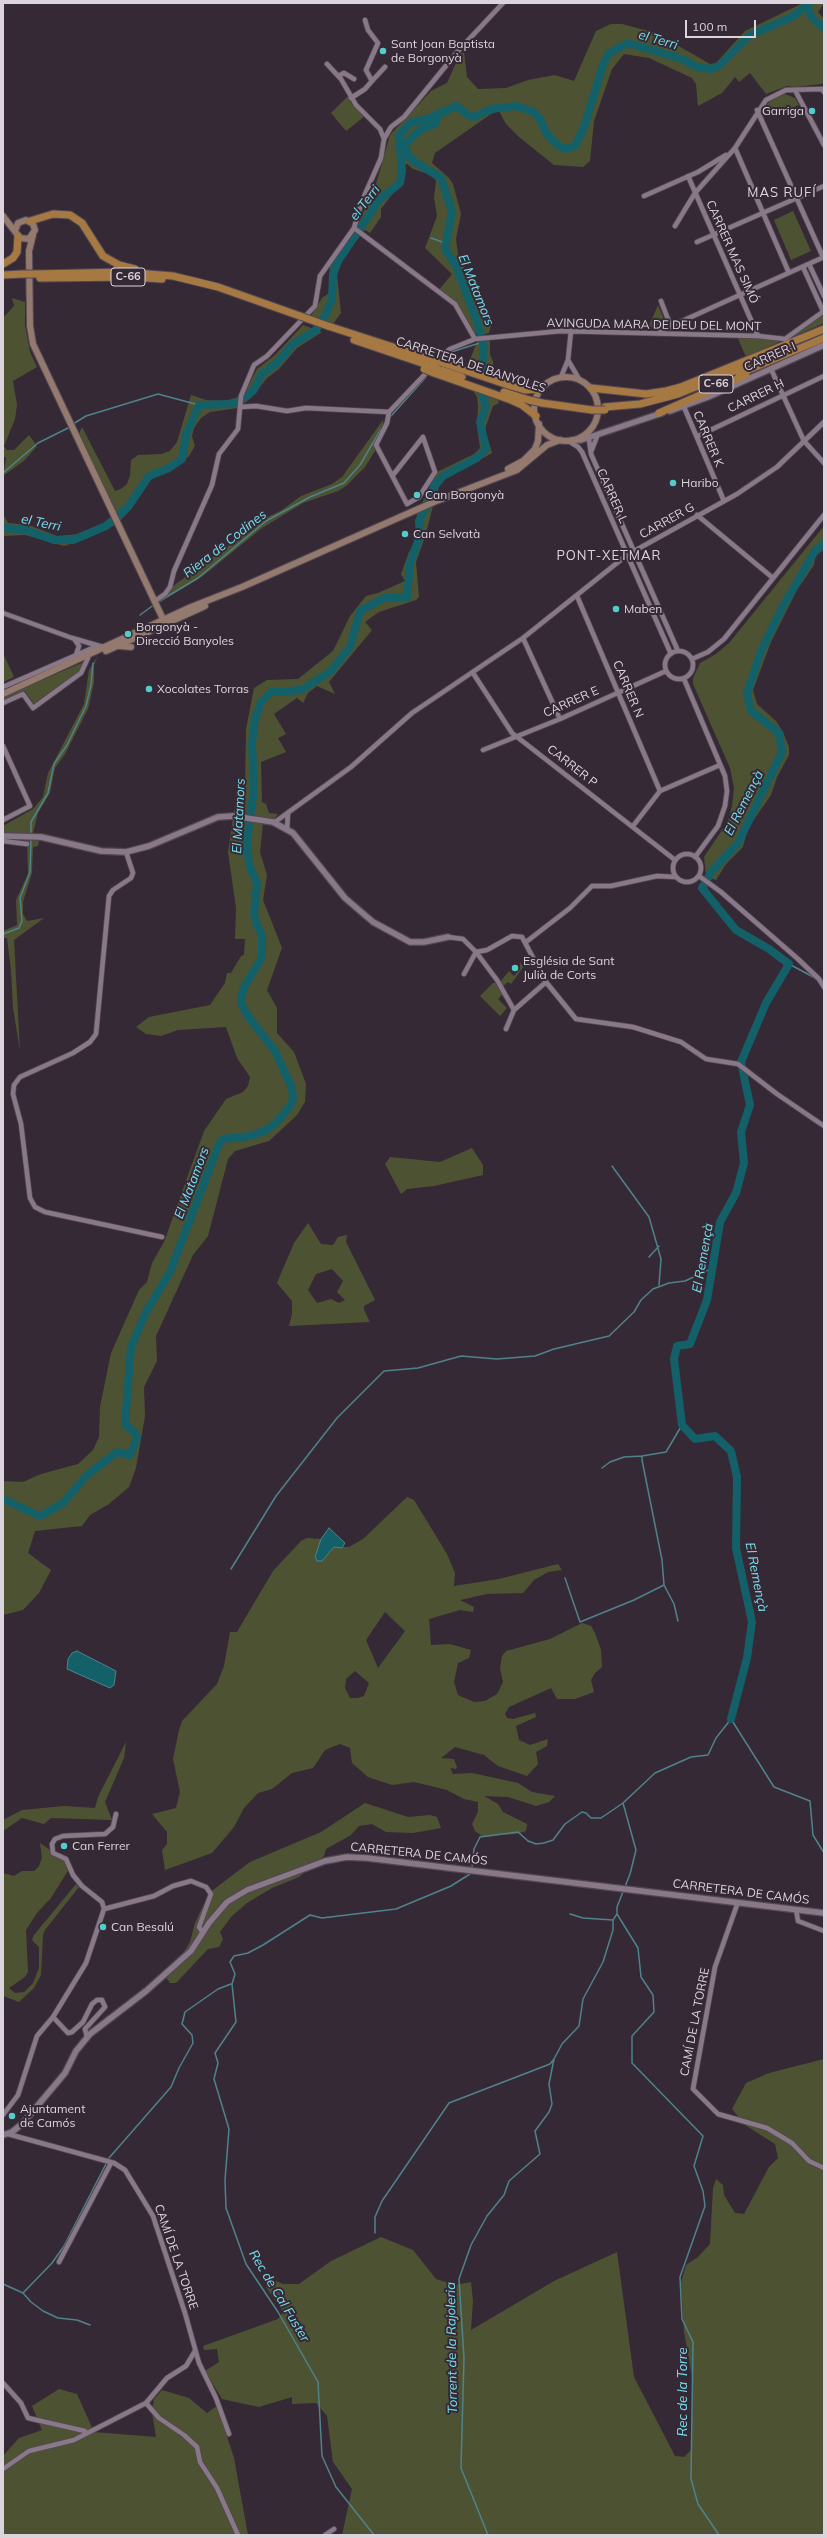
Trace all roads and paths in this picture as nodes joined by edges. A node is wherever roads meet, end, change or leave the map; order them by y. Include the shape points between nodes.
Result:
1 (503, 3) edge
2 (365, 20) dead end
3 (327, 64) dead end
4 (385, 67) dead end
5 (338, 76) junction
6 (354, 80) dead end
7 (372, 81) junction
8 (796, 92) junction
9 (824, 92) edge
10 (351, 98) junction
11 (757, 110) junction
12 (384, 139) junction
13 (824, 145) edge
14 (735, 148) junction
15 (688, 176) junction
16 (824, 186) edge
17 (695, 193) junction
18 (644, 196) dead end
19 (796, 199) junction
20 (764, 213) junction
21 (4, 216) edge
22 (20, 221) junction
23 (30, 221) junction
24 (675, 226) dead end
25 (354, 228) junction
26 (33, 235) junction
27 (18, 236) junction
28 (715, 236) junction
29 (697, 242) dead end
30 (29, 251) junction
31 (823, 257) edge
32 (3, 264) edge
33 (809, 264) junction
34 (804, 266) junction
35 (789, 272) junction
36 (150, 273) junction
37 (3, 275) edge
38 (23, 276) junction
39 (36, 276) junction
40 (3, 279) edge
41 (741, 294) junction
42 (824, 296) edge
43 (661, 301) dead end
44 (824, 311) edge
45 (299, 318) junction
46 (671, 327) junction
47 (327, 328) junction
48 (571, 331) junction
49 (657, 332) junction
50 (758, 336) junction
51 (824, 336) edge
52 (476, 339) junction
53 (568, 360) junction
54 (429, 364) junction
55 (438, 368) junction
56 (771, 369) junction
57 (824, 376) edge
58 (561, 377) junction
59 (579, 379) junction
60 (591, 388) junction
61 (542, 389) junction
62 (784, 394) junction
63 (241, 407) junction
64 (684, 407) junction
65 (605, 409) junction
66 (389, 412) junction
67 (659, 414) junction
68 (536, 416) junction
69 (824, 422) edge
70 (539, 424) junction
71 (598, 434) junction
72 (588, 435) junction
73 (698, 436) junction
74 (567, 440) junction
75 (804, 441) junction
76 (591, 454) junction
77 (824, 463) edge
78 (393, 475) junction
79 (446, 497) junction
80 (724, 500) junction
81 (407, 504) junction
82 (410, 512) junction
83 (697, 515) junction
84 (824, 515) edge
85 (632, 552) junction
86 (627, 555) junction
87 (773, 578) junction
88 (242, 587) junction
89 (577, 596) junction
90 (155, 601) junction
91 (200, 608) junction
92 (3, 612) edge
93 (163, 618) junction
94 (144, 632) junction
95 (72, 638) junction
96 (523, 638) junction
97 (129, 643) junction
98 (100, 647) junction
99 (678, 651) junction
100 (671, 654) junction
101 (76, 658) junction
102 (88, 658) junction
103 (692, 659) junction
104 (666, 671) junction
105 (473, 673) junction
106 (684, 679) junction
107 (3, 687) edge
108 (619, 692) junction
109 (3, 694) edge
110 (3, 703) edge
111 (560, 719) junction
112 (516, 736) junction
113 (3, 746) edge
114 (484, 750) dead end
115 (5, 755) edge
116 (720, 765) junction
117 (660, 791) junction
118 (288, 813) junction
119 (3, 820) edge
120 (272, 822) junction
121 (633, 826) junction
122 (287, 829) junction
123 (3, 840) edge
124 (27, 844) dead end
125 (126, 852) junction
126 (695, 857) junction
127 (675, 860) junction
128 (699, 876) junction
129 (676, 877) junction
130 (448, 937) joint
131 (526, 942) junction
132 (476, 952) junction
133 (464, 974) dead end
134 (546, 982) junction
135 (824, 987) edge
136 (514, 1010) junction
137 (506, 1029) dead end
138 (824, 1126) edge
139 (162, 1237) dead end
140 (116, 1814) dead end
141 (738, 1902) junction
142 (104, 1909) junction
143 (799, 1910) junction
144 (824, 1913) edge
145 (824, 1931) edge
146 (203, 1933) junction
147 (53, 2017) junction
148 (87, 2037) junction
149 (3, 2115) edge
150 (15, 2130) junction
151 (6, 2135) edge
152 (21, 2138) junction
153 (111, 2163) junction
154 (824, 2168) edge
155 (59, 2262) dead end
156 (196, 2350) junction
157 (3, 2382) edge
158 (146, 2403) junction
159 (87, 2433) junction
160 (229, 2434) dead end
161 (3, 2469) edge
162 (334, 2529) dead end
163 (238, 2535) edge
164 (325, 2535) edge

1 - 12 street via 404,117 391,127
2 - 7 street via 368,30 378,43 366,70
3 - 5 street
4 - 7 street
5 - 6 street via 344,73
5 - 10 street
7 - 10 street
8 - 9 street via 822,89
8 - 11 street via 786,90 776,94
8 - 13 street
10 - 12 street via 380,129
11 - 14 street
11 - 19 street
12 - 25 street via 381,158 362,201
14 - 15 street via 717,162
14 - 17 street
14 - 20 street
15 - 17 street, CARRER MAS SIMÓ
15 - 18 street
16 - 19 street
17 - 24 street
17 - 28 street, CARRER MAS SIMÓ
19 - 20 street
19 - 31 street
20 - 28 street
20 - 35 street
21 - 22 main road
21 - 27 main road
22 - 23 main road
22 - 27 main road
23 - 26 main road via 34,227
23 - 36 highway via 53,214 70,215 82,223 98,250 110,261
25 - 52 street via 455,304
25 - 63 street via 320,276 315,306 267,356 254,365 241,396
26 - 27 main road
26 - 30 main road
27 - 30 main road
27 - 32 highway via 17,252
28 - 29 street
28 - 41 street, CARRER MAS SIMÓ
30 - 90 main road via 30,326 33,344
31 - 33 street
33 - 34 street
33 - 42 street
34 - 35 street
34 - 44 street
35 - 41 street
36 - 39 highway, C-66
36 - 45 highway, C-66 via 207,284
37 - 38 highway, C-66
38 - 39 highway, C-66
38 - 40 highway, C-66
39 - 45 highway, C-66 via 170,280 220,292
41 - 46 street
41 - 50 street, CARRER MAS SIMÓ
43 - 46 street
44 - 50 street, AVINGUDA MARA DE DEU DEL MONT via 785,339
45 - 47 highway, C-66
46 - 49 street
47 - 54 highway
47 - 54 highway, C-66 via 386,351
48 - 49 street, AVINGUDA MARA DE DEU DEL MONT
48 - 52 street, AVINGUDA MARA DE DEU DEL MONT
48 - 53 street
49 - 50 street, AVINGUDA MARA DE DEU DEL MONT
51 - 56 street, CARRER I
51 - 60 highway via 666,391 646,394
51 - 65 highway, C-66 via 696,388 656,400
51 - 65 highway, C-66 via 671,401 639,408
51 - 67 highway
52 - 66 street, AVINGUDA MARA DE DEU DEL MONT via 445,354
53 - 58 street
53 - 59 street
54 - 55 highway, C-66, bridge
55 - 61 highway via 525,390
55 - 65 highway, C-66, bridge via 529,399
55 - 68 highway via 512,400
56 - 62 street
56 - 64 street, CARRER I
57 - 62 street, CARRER H
58 - 59 main road
58 - 61 main road via 554,379
59 - 60 main road
60 - 72 main road via 598,411
61 - 68 main road via 535,402
62 - 73 street, CARRER H
62 - 75 street
63 - 66 street via 256,406 287,411 306,408
63 - 90 street via 238,429 219,454 212,485 174,571 170,587
64 - 67 street, CARRER I
64 - 73 street, CARRER K
66 - 78 street via 387,423 376,445
67 - 71 street, CARRER I
68 - 70 main road
69 - 75 street, CARRER G
70 - 74 main road via 548,434
70 - 79 main road via 538,441 530,456
71 - 72 street, CARRER I
71 - 76 street via 593,442
72 - 74 main road
72 - 76 street, CARRER L
73 - 80 street, CARRER K
74 - 79 main road via 547,445 517,470
74 - 86 street, CARRER L via 578,446 582,452
75 - 77 street
75 - 80 street, CARRER G via 777,466
76 - 85 street, CARRER L
78 - 81 street
78 - 81 street via 423,437 435,472 419,497
79 - 82 main road
80 - 83 street, CARRER G
81 - 82 street
82 - 88 main road
83 - 85 street, CARRER G
83 - 87 street
84 - 87 street
85 - 86 street, CARRER G
85 - 99 street, CARRER L
86 - 89 street, CARRER G
86 - 100 street, CARRER L
87 - 103 street via 724,639 708,652
88 - 91 main road
88 - 93 main road
89 - 96 street, CARRER G
89 - 108 street, CARRER N
90 - 93 main road
91 - 93 main road
91 - 94 main road
92 - 95 street
93 - 94 main road
94 - 97 main road
94 - 97 main road
94 - 98 main road
95 - 98 street
95 - 101 street via 79,646
96 - 105 street, CARRER G
96 - 111 street
97 - 98 main road
97 - 102 main road
98 - 101 main road
99 - 100 street
99 - 103 street via 685,652
100 - 104 street via 666,660
101 - 102 main road
101 - 107 street
101 - 109 main road
102 - 110 street via 81,673 33,708 23,694
103 - 106 street via 694,668
104 - 106 street via 673,678
104 - 108 street, CARRER E
105 - 112 street, CARRER P
105 - 118 street, CARRER G via 412,713 351,767
106 - 116 street
108 - 111 street, CARRER E
108 - 117 street, CARRER N
111 - 112 street, CARRER E
112 - 114 street, CARRER E
112 - 121 street, CARRER P
113 - 115 street
115 - 119 street via 30,806
116 - 117 street
116 - 126 street via 726,776 725,806 718,826
117 - 121 street
118 - 120 street, CARRER G
118 - 122 street
120 - 122 street
120 - 125 street via 233,816 215,817 149,846
121 - 127 street, CARRER P
122 - 130 street via 300,840 345,898 373,922 410,942
123 - 124 street
123 - 125 street via 25,836 64,841 101,851
125 - 139 street via 133,873 131,878 113,890 109,896 96,1034 90,1042 73,1053 20,1077 14,1085 13,1094 21,1124 30,1198 36,1207
126 - 127 street via 684,854
126 - 128 street via 701,866
127 - 129 street via 673,872
128 - 129 street via 690,882
128 - 135 street via 798,959
129 - 131 street via 656,876 611,886 592,886 570,908
130 - 132 street via 462,939
131 - 132 street via 516,935
131 - 134 street
132 - 133 street
132 - 136 street via 497,980
134 - 136 street
134 - 138 street via 576,1020 633,1027 681,1042 706,1059 738,1064
136 - 137 street
140 - 142 street via 113,1827 105,1834 63,1836 54,1839 52,1844 53,1854 66,1859 73,1875 102,1902
141 - 143 street, CARRETERA DE CAMÓS
141 - 146 street, CARRETERA DE CAMÓS via 367,1858 339,1858 247,1890 220,1910
141 - 154 street, CAMÍ DE LA TORRE via 715,1967 693,2089 718,2114 767,2128 792,2143 809,2161
142 - 146 street via 154,1896 173,1886 191,1881 210,1890 211,1894 199,1927
142 - 147 street via 95,1931 89,1957
143 - 144 street, CARRETERA DE CAMÓS
143 - 145 street via 798,1921
146 - 148 street, CARRETERA DE CAMÓS via 184,1958
147 - 148 street via 68,2033 72,2032 83,2022 92,2004 102,2000 105,2007 85,2029
147 - 149 street via 37,2036 18,2095
148 - 150 street, CARRETERA DE CAMÓS via 61,2078
150 - 151 street, CARRETERA DE CAMÓS
150 - 152 street
151 - 152 street, CAMÍ DE LA TORRE
152 - 153 street, CAMÍ DE LA TORRE
153 - 155 street
153 - 156 street, CAMÍ DE LA TORRE via 125,2170 148,2205
156 - 158 street via 186,2366 167,2378
156 - 160 street, CAMÍ DE LA TORRE
157 - 159 street via 21,2403 28,2418
158 - 159 street
158 - 163 street via 159,2418 184,2435 196,2447 200,2462 217,2488
159 - 161 street via 60,2445 40,2447
162 - 164 street

